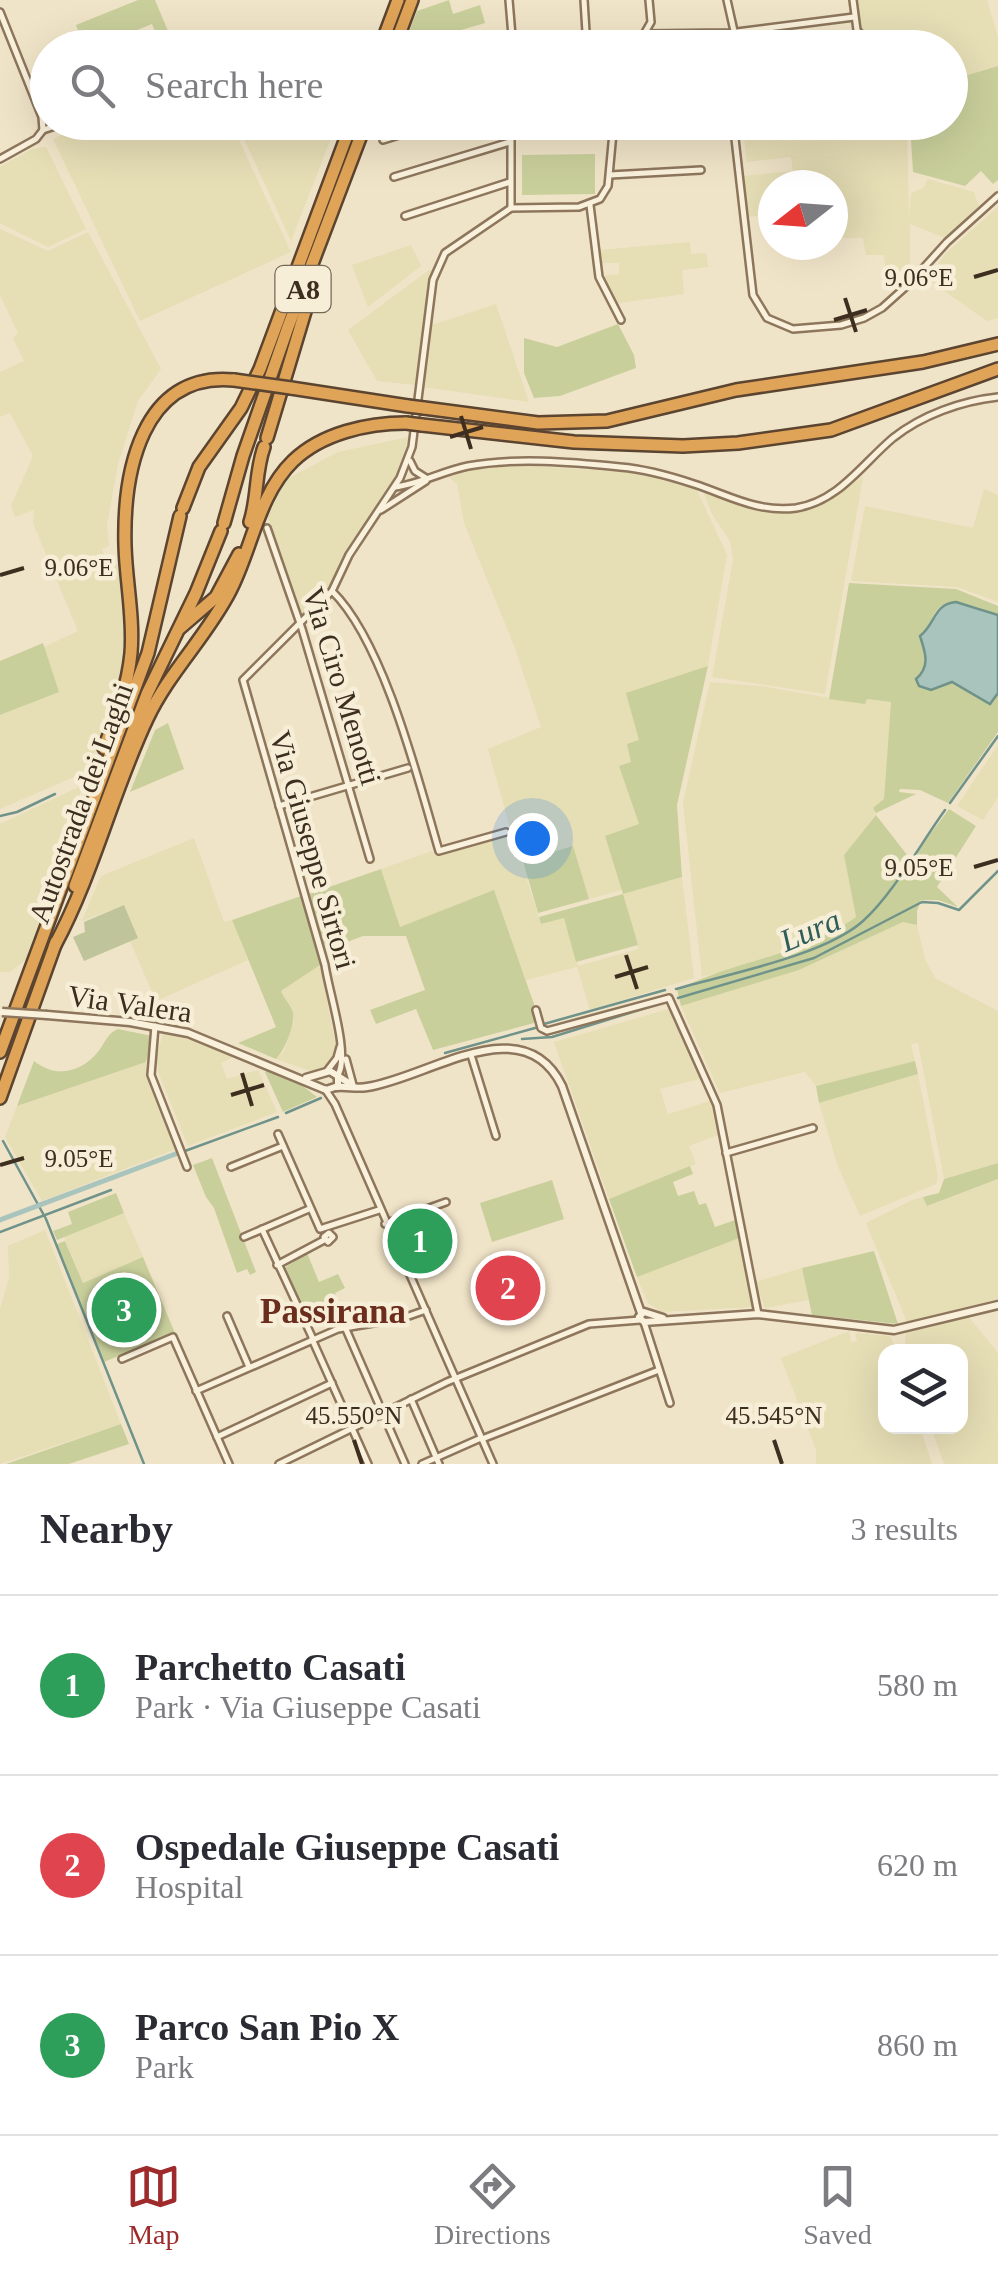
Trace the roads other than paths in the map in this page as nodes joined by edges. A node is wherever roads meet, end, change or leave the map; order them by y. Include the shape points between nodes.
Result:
1 (398, 0) edge
2 (412, 0) edge
3 (509, 0) edge
4 (584, 0) edge
5 (650, 0) edge
6 (727, 0) edge
7 (853, 0) edge
8 (0, 12) edge
9 (854, 17) junction
10 (387, 30) edge
11 (401, 30) edge
12 (512, 30) edge
13 (585, 30) edge
14 (647, 30) edge
15 (734, 30) edge
16 (743, 30) edge
17 (857, 30) edge
18 (30, 87) edge
19 (34, 140) edge
20 (345, 140) edge
21 (359, 140) edge
22 (613, 140) edge
23 (736, 140) edge
24 (510, 142) joint
25 (0, 159) edge
26 (701, 170) dead end
27 (610, 175) junction
28 (394, 177) dead end
29 (510, 182) junction
30 (998, 196) edge
31 (590, 205) junction
32 (335, 206) junction
33 (511, 208) junction
34 (405, 216) dead end
35 (621, 320) dead end
36 (998, 344) edge
37 (998, 369) edge
38 (998, 396) edge
39 (410, 458) junction
40 (437, 475) junction
41 (426, 478) junction
42 (394, 487) junction
43 (407, 492) junction
44 (374, 515) junction
45 (267, 528) dead end
46 (332, 591) junction
47 (301, 626) junction
48 (177, 630) junction
49 (408, 768) dead end
50 (349, 785) junction
51 (95, 791) junction
52 (278, 806) junction
53 (506, 832) dead end
54 (370, 859) dead end
55 (55, 945) junction
56 (536, 1010) dead end
57 (1, 1012) edge
58 (158, 1029) junction
59 (340, 1034) junction
60 (343, 1049) junction
61 (0, 1052) edge
62 (472, 1055) junction
63 (324, 1073) junction
64 (338, 1075) junction
65 (303, 1078) junction
66 (356, 1086) junction
67 (336, 1088) junction
68 (324, 1089) junction
69 (0, 1098) edge
70 (334, 1104) junction
71 (813, 1128) dead end
72 (278, 1134) dead end
73 (496, 1136) dead end
74 (283, 1146) junction
75 (726, 1153) junction
76 (187, 1167) dead end
77 (230, 1167) dead end
78 (446, 1202) dead end
79 (309, 1209) junction
80 (379, 1210) junction
81 (385, 1224) junction
82 (262, 1229) junction
83 (326, 1232) junction
84 (244, 1237) dead end
85 (278, 1265) junction
86 (998, 1306) edge
87 (426, 1310) junction
88 (758, 1314) junction
89 (227, 1316) dead end
90 (644, 1317) junction
91 (344, 1327) junction
92 (312, 1339) junction
93 (122, 1359) dead end
94 (250, 1367) junction
95 (659, 1370) junction
96 (456, 1378) junction
97 (332, 1383) junction
98 (196, 1391) junction
99 (411, 1399) junction
100 (670, 1402) dead end
101 (382, 1414) junction
102 (352, 1429) junction
103 (217, 1437) junction
104 (482, 1438) junction
105 (438, 1461) edge
106 (229, 1464) edge
107 (280, 1464) edge
108 (368, 1464) edge
109 (405, 1464) edge
110 (422, 1464) edge
111 (493, 1464) edge

1 - 10 highway
2 - 11 highway
3 - 12 street
4 - 13 street
5 - 14 street
6 - 15 street
7 - 9 street
8 - 18 street
9 - 16 street
9 - 17 street
19 - 25 street
20 - 51 highway, Autostrada dei Laghi / A8 via 260,369 199,468 182,512 148,653
21 - 32 highway, Autostrada dei Laghi / A8
22 - 27 street
23 - 30 street via 752,290 764,315 796,330 854,322 885,306
24 - 28 street
24 - 29 street
26 - 27 street
27 - 31 street via 603,196
29 - 33 street
29 - 34 street
31 - 33 street
31 - 35 street via 599,277
32 - 48 highway, Autostrada dei Laghi / A8 via 222,527
32 - 48 highway, A8 via 237,558 216,597
33 - 39 street via 445,253 436,268
36 - 51 highway, bridge via 722,393 607,421 538,423 234,380 179,388 143,438 126,508 130,663
37 - 55 highway, bridge via 846,425 796,436 667,446 406,424 332,437 297,458 266,501 229,594 146,722
38 - 40 street via 917,422 843,486 790,509 754,506 690,482 620,467 515,462
39 - 41 street
39 - 42 street
40 - 41 street
40 - 43 street
41 - 42 street
42 - 43 street
42 - 44 street
43 - 44 street
44 - 46 street
45 - 47 street, Via Ciro Menotti
46 - 47 street
46 - 53 street via 360,625 439,851
47 - 50 street, Via Ciro Menotti
47 - 52 street, Via Giuseppe Sirtori via 243,685
48 - 55 highway, Autostrada dei Laghi / A8
49 - 50 street
50 - 52 street
50 - 54 street, Via Ciro Menotti
51 - 61 highway, Autostrada dei Laghi / A8
52 - 59 street, Via Giuseppe Sirtori
55 - 69 highway, Autostrada dei Laghi / A8
56 - 75 street via 547,1031 667,996 712,1092
57 - 58 street, Via Valera, bridge
58 - 65 street, Via Valera via 207,1039
58 - 76 street via 151,1075
59 - 60 street, Via Giuseppe Sirtori
59 - 63 street via 338,1058
60 - 64 street, Via Giuseppe Sirtori
60 - 66 street
62 - 66 street
62 - 73 street
62 - 90 street via 519,1052 551,1074 565,1096
63 - 64 street
63 - 65 street
63 - 68 street
64 - 66 street
64 - 67 street
65 - 68 street, Via Valera
66 - 67 street
67 - 68 street
67 - 70 street
68 - 70 street
70 - 80 street
71 - 75 street
72 - 74 street
74 - 77 street
74 - 79 street
75 - 88 street
78 - 81 street
79 - 82 street
79 - 83 street
80 - 81 street
80 - 83 street
81 - 87 street
82 - 84 street
82 - 85 street
83 - 85 street
85 - 92 street
86 - 88 street via 894,1330
87 - 91 street
87 - 96 street
88 - 90 street
89 - 94 street
90 - 95 street
90 - 96 street via 589,1324
91 - 92 street
91 - 101 street
92 - 94 street
92 - 97 street
93 - 98 street via 173,1337
94 - 98 street
95 - 100 street
95 - 104 street
96 - 99 street
96 - 104 street
97 - 102 street
97 - 103 street
98 - 103 street
99 - 101 street
99 - 105 street
101 - 102 street
101 - 109 street
102 - 107 street
102 - 108 street
103 - 106 street
104 - 105 street
104 - 111 street
105 - 110 street

